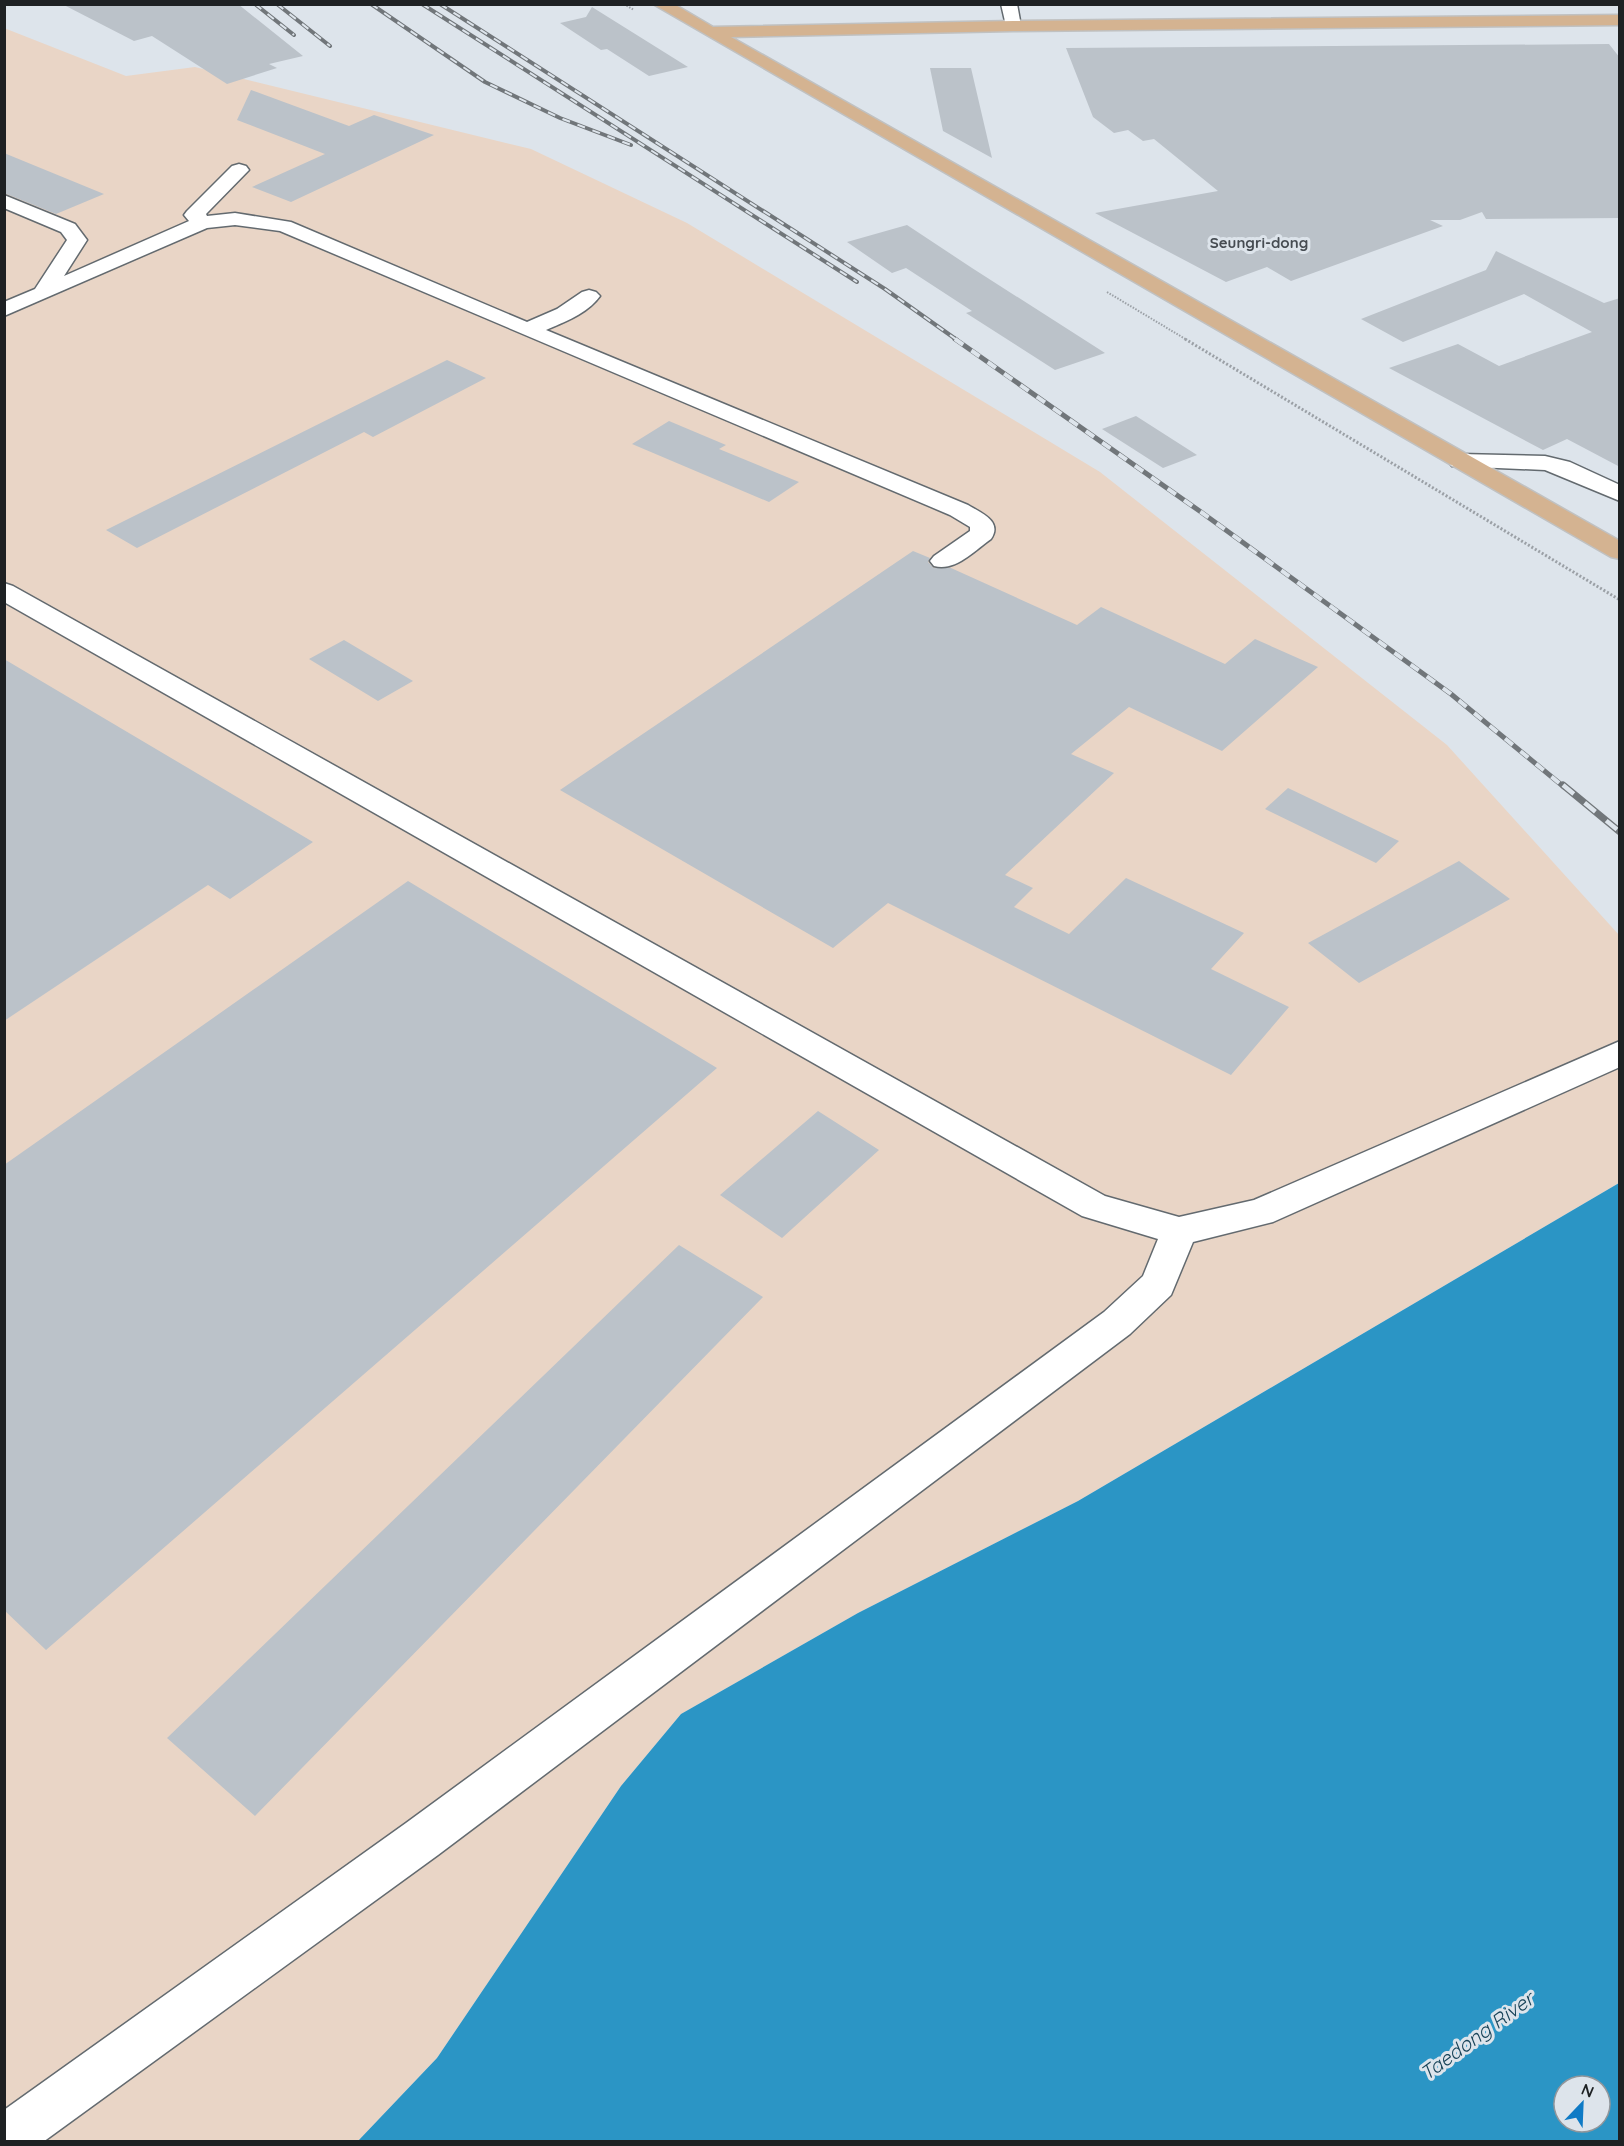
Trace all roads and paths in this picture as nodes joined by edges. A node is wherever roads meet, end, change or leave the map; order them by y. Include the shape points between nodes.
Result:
1 (624, 4) edge
2 (661, 4) edge
3 (1009, 4) edge
4 (634, 10) dead end
5 (1620, 20) edge
6 (1013, 26) junction
7 (708, 32) junction
8 (239, 170) dead end
9 (4, 201) edge
10 (203, 222) junction
11 (1102, 288) dead end
12 (43, 292) junction
13 (589, 296) dead end
14 (4, 310) edge
15 (526, 330) junction
16 (1460, 461) junction
17 (1620, 494) edge
18 (1620, 552) edge
19 (944, 561) dead end
20 (4, 591) edge
21 (1620, 600) edge
22 (1620, 1053) edge
23 (1179, 1231) junction
24 (4, 2140) edge

1 - 4 path
2 - 7 main road
3 - 6 street
5 - 6 main road
6 - 7 main road
7 - 16 main road
8 - 10 street via 194,215
9 - 12 street via 68,228 77,240
10 - 12 street
10 - 15 street via 235,219 284,226
11 - 21 path
12 - 14 street
13 - 15 street via 565,314
15 - 19 street via 959,510 982,524 982,534
16 - 17 street via 1545,463
16 - 18 main road
20 - 23 street via 1094,1206
22 - 23 street via 1261,1212
23 - 24 street via 1158,1285 1117,1323 422,1839

